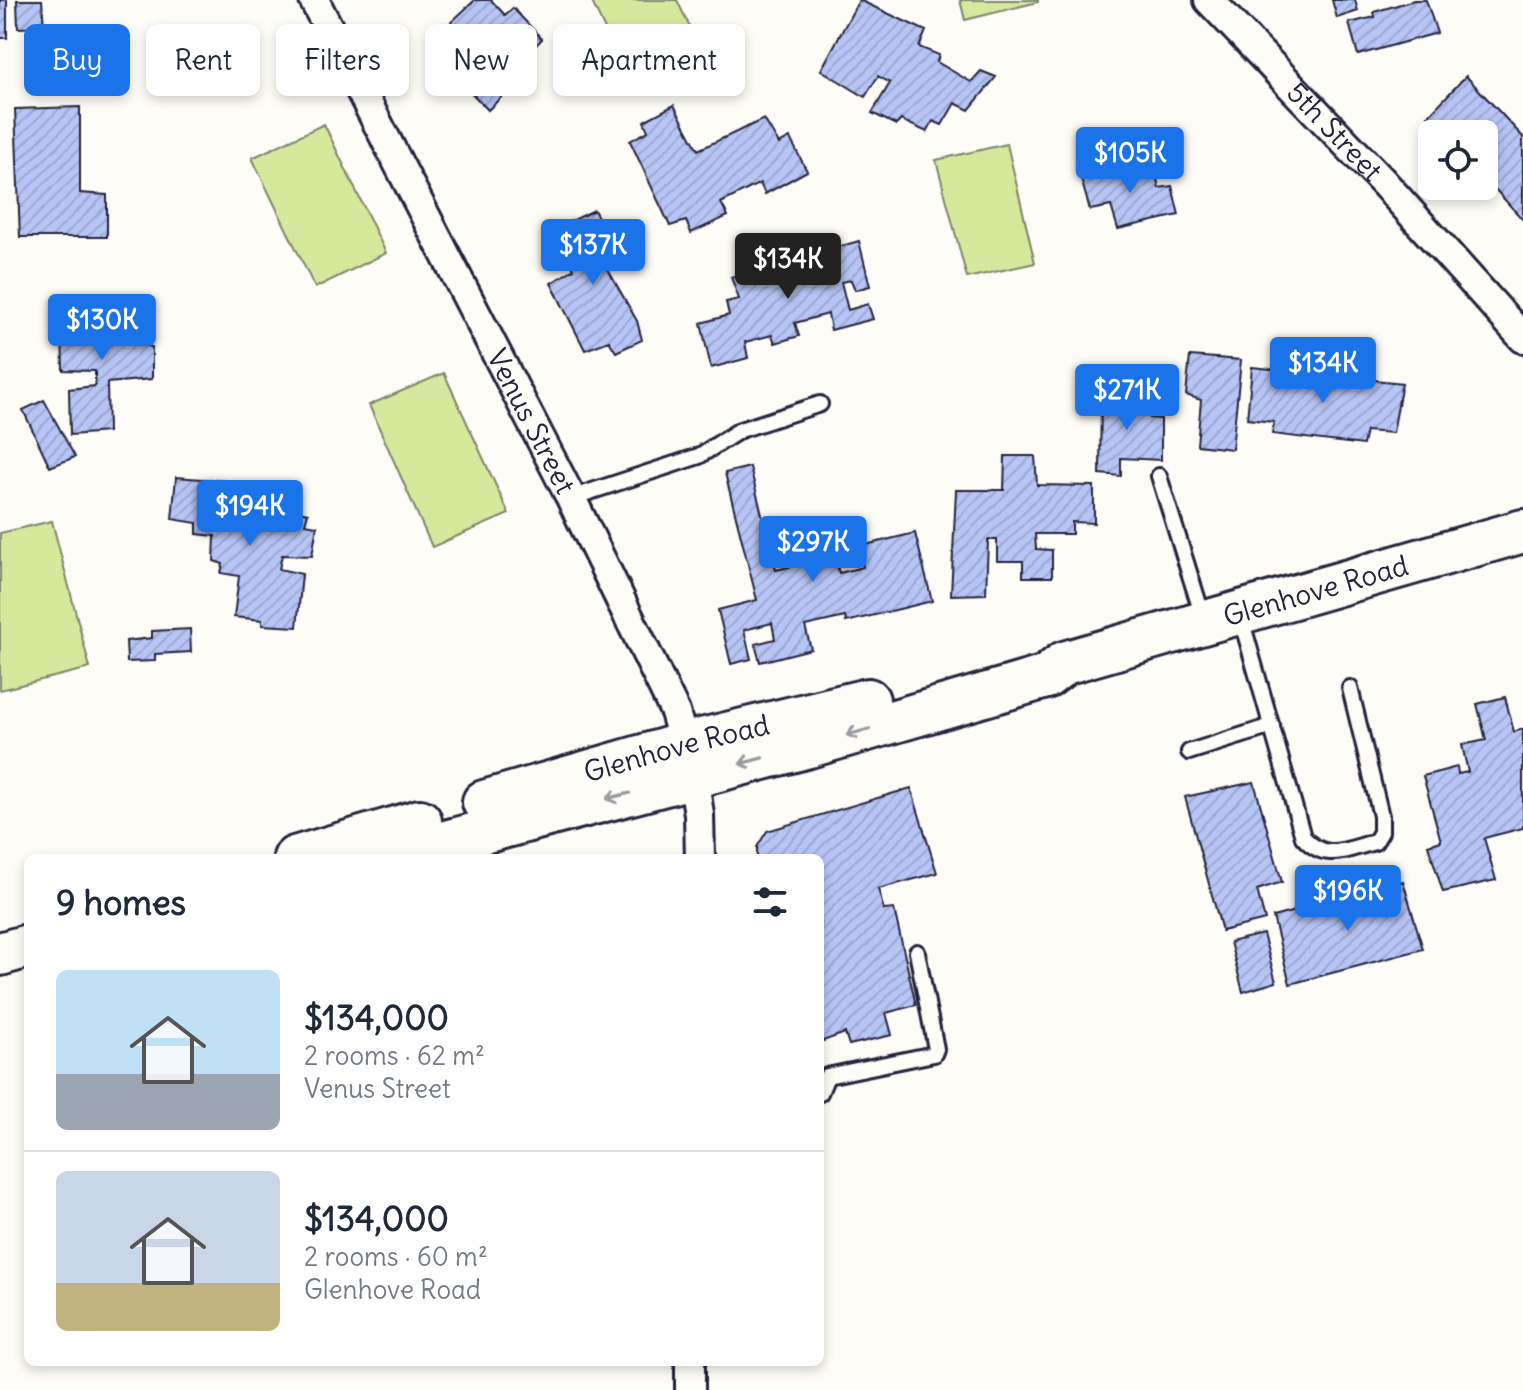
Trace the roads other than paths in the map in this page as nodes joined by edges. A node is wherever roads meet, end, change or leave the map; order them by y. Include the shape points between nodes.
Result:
1 (314, 0) edge
2 (1209, 0) edge
3 (1523, 338) edge
4 (820, 404) dead end
5 (1159, 476) dead end
6 (571, 498) junction
7 (1523, 531) edge
8 (1221, 616) junction
9 (1350, 688) dead end
10 (1272, 726) junction
11 (1189, 752) dead end
12 (689, 760) junction
13 (311, 854) edge
14 (397, 854) edge
15 (700, 854) edge
16 (24, 947) edge
17 (917, 952) dead end
18 (0, 954) edge
19 (824, 1077) edge
20 (690, 1366) edge
21 (690, 1390) edge

1 - 6 street, Venus Street
2 - 3 street, 5th Street
4 - 6 lane via 740,430 699,456
5 - 8 lane
6 - 12 street, Venus Street via 675,712
7 - 8 main road, Glenhove Road
8 - 10 lane
8 - 12 main road, Glenhove Road via 1064,663 1033,659
9 - 10 lane via 1381,816 1375,842 1330,854 1314,849 1303,837
10 - 11 lane
12 - 13 main road, Glenhove Road
12 -> 14 main road, Glenhove Road
12 - 15 street, Venus Street
16 - 18 main road
17 - 19 lane via 934,1054
20 - 21 street

